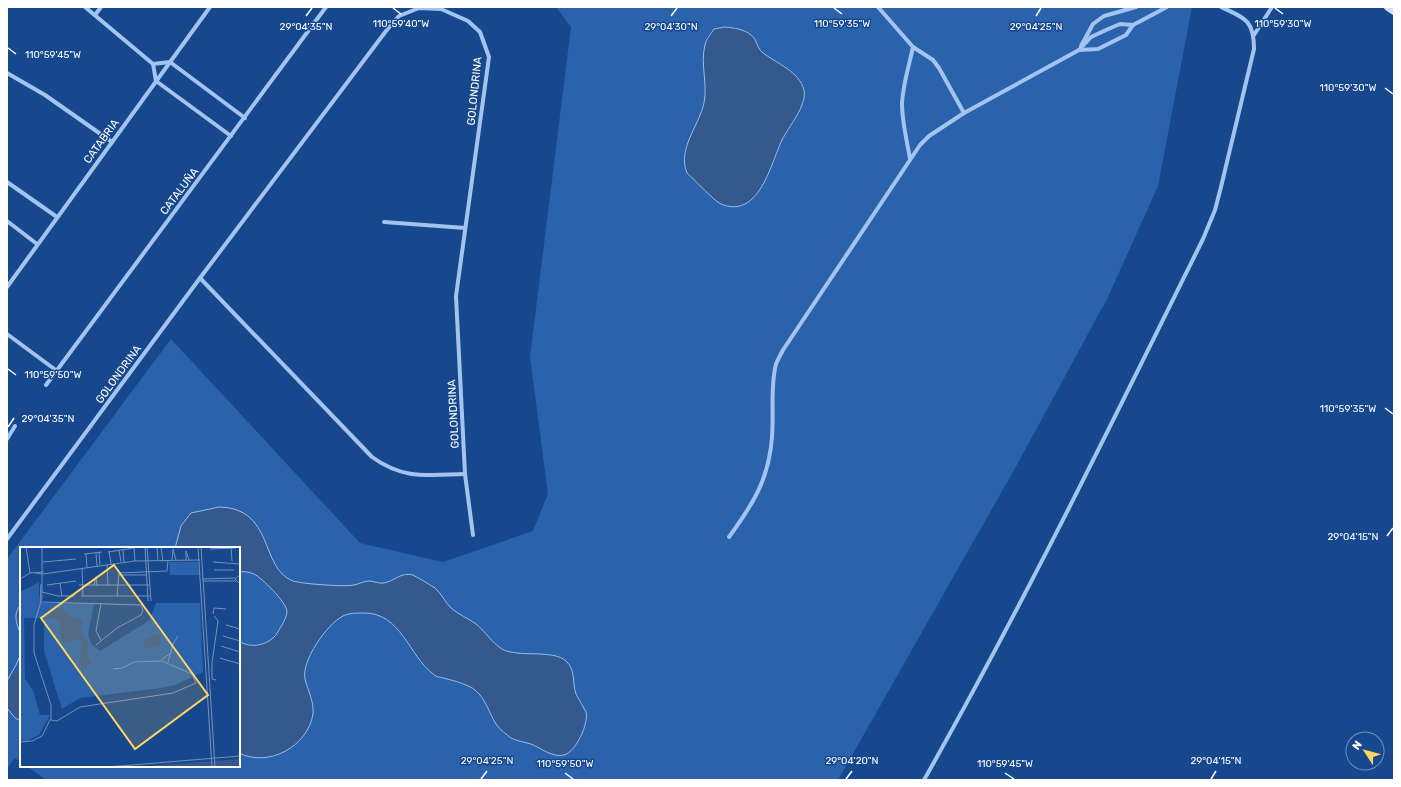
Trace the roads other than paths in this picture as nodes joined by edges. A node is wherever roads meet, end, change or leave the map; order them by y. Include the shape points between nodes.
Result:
1 (85, 7) edge
2 (101, 7) edge
3 (210, 7) edge
4 (326, 7) edge
5 (878, 7) edge
6 (1136, 7) edge
7 (1167, 7) edge
8 (1221, 7) edge
9 (1272, 7) edge
10 (1388, 7) edge
11 (1394, 11) edge
12 (95, 15) junction
13 (1133, 25) junction
14 (1254, 35) junction
15 (913, 47) junction
16 (1079, 50) junction
17 (170, 62) junction
18 (153, 64) junction
19 (7, 73) edge
20 (156, 81) junction
21 (964, 113) junction
22 (244, 118) junction
23 (231, 136) junction
24 (112, 142) junction
25 (910, 159) junction
26 (7, 182) edge
27 (57, 217) junction
28 (7, 221) edge
29 (384, 222) dead end
30 (465, 228) junction
31 (38, 244) junction
32 (200, 278) junction
33 (7, 287) edge
34 (7, 334) edge
35 (57, 371) junction
36 (46, 385) dead end
37 (15, 426) dead end
38 (7, 439) edge
39 (465, 474) junction
40 (473, 535) dead end
41 (729, 537) dead end
42 (7, 539) edge
43 (924, 780) edge

1 - 12 street
2 - 12 street
3 - 17 street, CATABRIA
4 - 22 street, CATALUÑA
5 - 15 street
6 - 16 street via 1104,16 1093,24
7 - 13 street
8 - 14 street via 1249,23
9 - 14 street
10 - 11 main road
12 - 18 street
13 - 16 street via 1120,24 1106,30
13 - 16 street via 1126,35 1098,49
14 - 43 street via 1254,49 1221,187 1203,239 1088,473 967,704
15 - 21 street via 925,54 939,68
15 - 25 street via 902,103
16 - 21 street
17 - 18 street
17 - 20 street, CATABRIA
17 - 22 street
18 - 20 street
19 - 24 street via 45,95
20 - 23 street
20 - 24 street, CATABRIA
21 - 25 street via 929,136
22 - 23 street, CATALUÑA
23 - 35 street, CATALUÑA
24 - 27 street, CATABRIA
25 - 41 street via 776,363 768,465 762,486
26 - 27 street
27 - 31 street, CATABRIA
28 - 31 street
29 - 30 street
30 - 32 street, GOLONDRINA via 489,57 480,32 468,21 441,9 419,8 400,16 386,31
30 - 39 street, GOLONDRINA via 456,296
31 - 33 street, CATABRIA
32 - 39 street via 372,457 412,475
32 - 42 street, GOLONDRINA
34 - 35 street
35 - 36 street, CATALUÑA
37 - 38 street
39 - 40 street, GOLONDRINA

